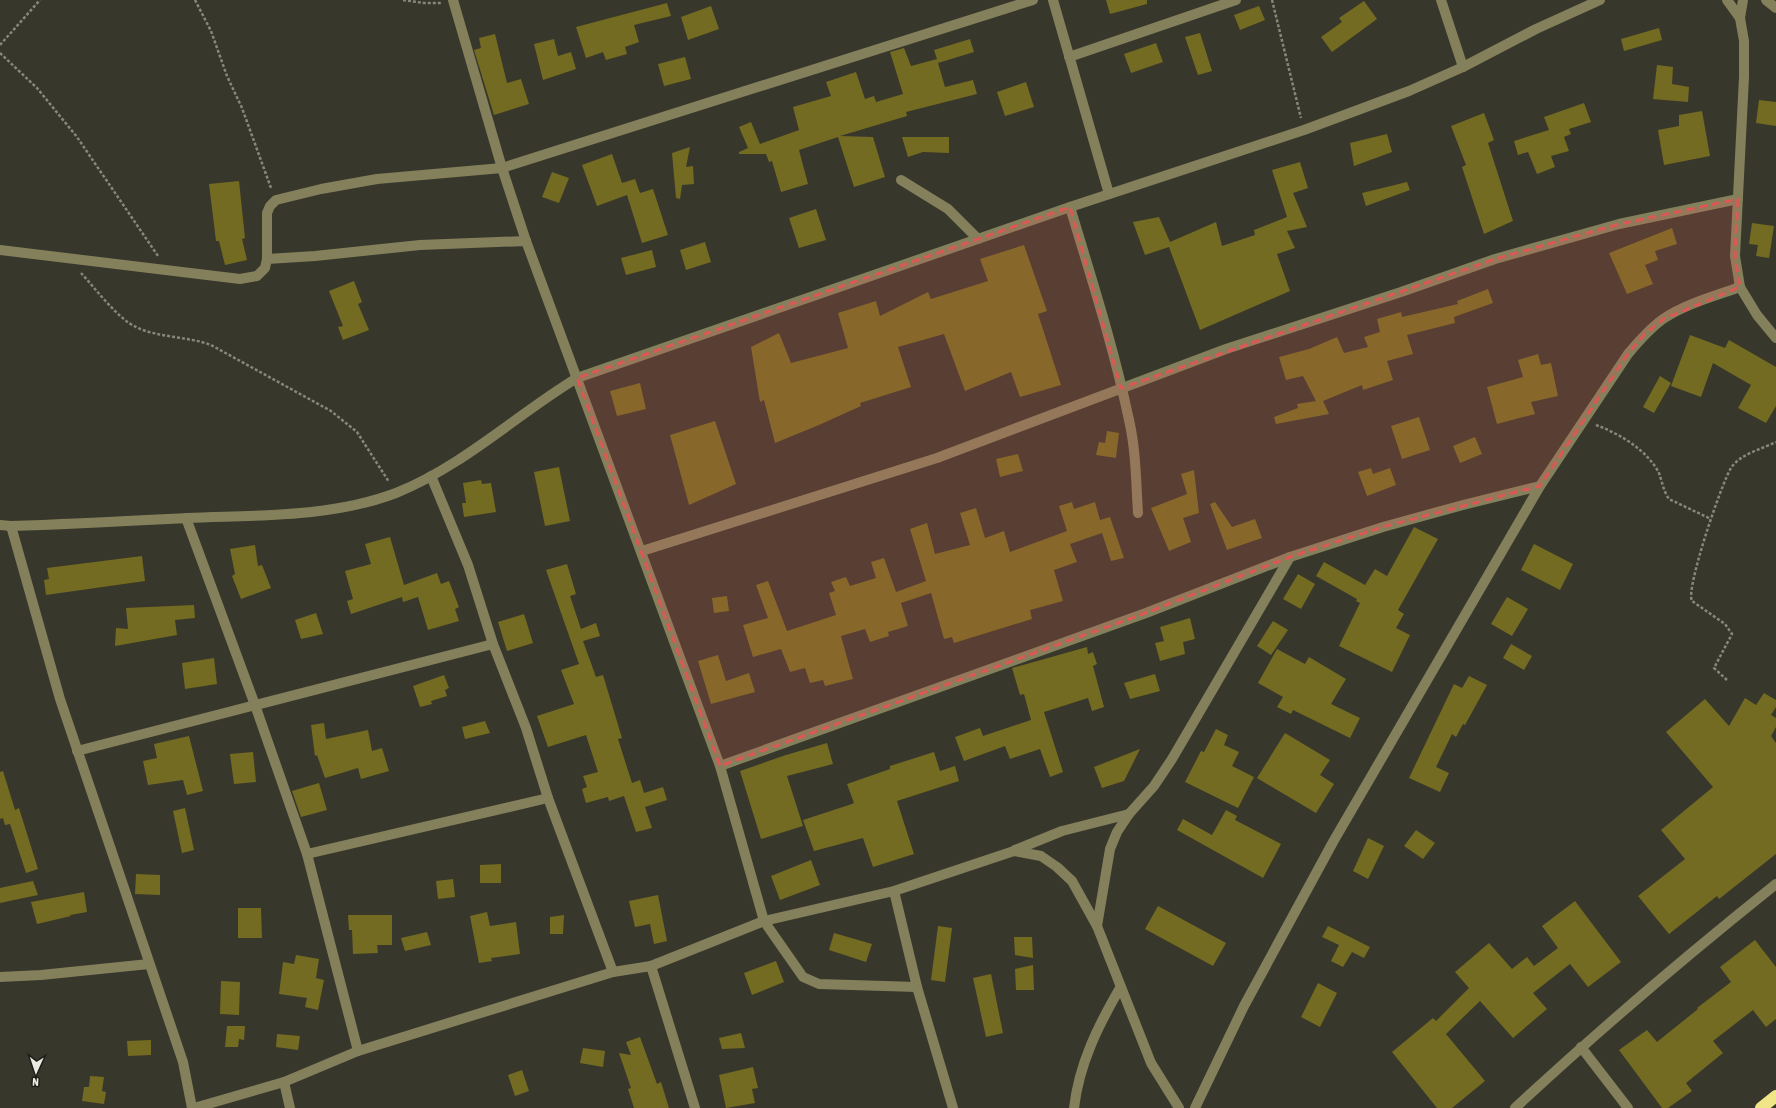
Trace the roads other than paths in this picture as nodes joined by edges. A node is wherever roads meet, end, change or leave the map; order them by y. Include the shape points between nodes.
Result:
1 (464, 0) edge
2 (1033, 0) edge
3 (1053, 0) edge
4 (1236, 0) edge
5 (1441, 0) edge
6 (1600, 0) edge
7 (1727, 0) edge
8 (1743, 0) edge
9 (1766, 0) edge
10 (454, 2) edge
11 (1776, 8) edge
12 (1740, 18) junction
13 (1069, 57) junction
14 (1463, 67) junction
15 (502, 168) junction
16 (901, 180) dead end
17 (1109, 194) junction
18 (1738, 199) junction
19 (1070, 207) junction
20 (978, 239) junction
21 (526, 241) junction
22 (0, 250) edge
23 (267, 259) junction
24 (1740, 287) junction
25 (1776, 338) edge
26 (577, 378) junction
27 (1121, 388) junction
28 (431, 476) junction
29 (1540, 486) junction
30 (1138, 513) dead end
31 (186, 518) junction
32 (0, 525) edge
33 (12, 526) junction
34 (642, 551) junction
35 (1290, 557) junction
36 (494, 644) junction
37 (255, 705) junction
38 (77, 751) junction
39 (720, 766) junction
40 (548, 798) junction
41 (1129, 814) junction
42 (1014, 851) junction
43 (307, 854) junction
44 (1776, 884) edge
45 (894, 891) junction
46 (764, 920) junction
47 (1097, 926) junction
48 (149, 964) junction
49 (651, 966) junction
50 (613, 972) junction
51 (0, 977) edge
52 (917, 987) junction
53 (1120, 988) junction
54 (1581, 1048) junction
55 (358, 1051) junction
56 (284, 1082) junction
57 (1776, 1096) edge
58 (193, 1108) edge
59 (290, 1108) edge
60 (695, 1108) edge
61 (953, 1108) edge
62 (1074, 1108) edge
63 (1179, 1108) edge
64 (1195, 1108) edge
65 (1515, 1108) edge
66 (1628, 1108) edge
67 (1761, 1108) edge

1 - 10 street
2 - 15 street
3 - 13 street
4 - 13 street
5 - 14 street
6 - 14 street via 1536,29
7 - 12 street
8 - 12 street
9 - 11 street
10 - 15 street
12 - 18 street via 1744,41 1744,77
13 - 17 street
14 - 17 street via 1409,91 1304,130
15 - 21 street
15 - 23 street via 376,179 276,200 267,213
16 - 20 street via 943,205
17 - 19 street
18 - 24 street via 1735,256
18 - 27 street via 1618,224 1495,258 1401,292 1226,349
19 - 20 street
19 - 27 street via 1098,297
20 - 26 street
21 - 23 street via 420,245
21 - 26 street
22 - 23 street via 240,278 258,276 265,268
24 - 25 street
24 - 29 street via 1699,302 1664,319 1644,335 1628,354
26 - 28 street via 547,396 476,449
26 - 34 street
27 - 30 street via 1135,458
27 - 34 street via 937,458
28 - 31 street via 396,493 357,504 310,512
28 - 36 street via 468,565
29 - 35 street via 1390,525
29 - 64 street via 1333,842 1244,1006
31 - 33 street
31 - 37 street
32 - 33 street
33 - 38 street via 34,612
34 - 39 street
35 - 39 street via 1146,613
35 - 41 street via 1172,759 1154,786
36 - 37 street
36 - 40 street via 526,728
37 - 38 street
37 - 43 street
38 - 48 street
39 - 46 street
40 - 43 street
40 - 50 street
41 - 42 street via 1062,831
41 - 47 street via 1110,849
42 - 45 street
42 - 47 street via 1040,856 1057,867 1072,881
43 - 55 street
44 - 54 street
45 - 46 street
45 - 52 street
46 - 49 street
46 - 52 street via 803,977 819,984
47 - 53 street
48 - 51 street via 41,976
48 - 58 street via 183,1062
49 - 50 street
49 - 60 street
50 - 55 street
52 - 61 street
53 - 62 street via 1098,1026 1084,1062
53 - 63 street via 1150,1063
54 - 65 street
54 - 66 street
55 - 56 street
56 - 58 street
56 - 59 street
57 - 67 highway

